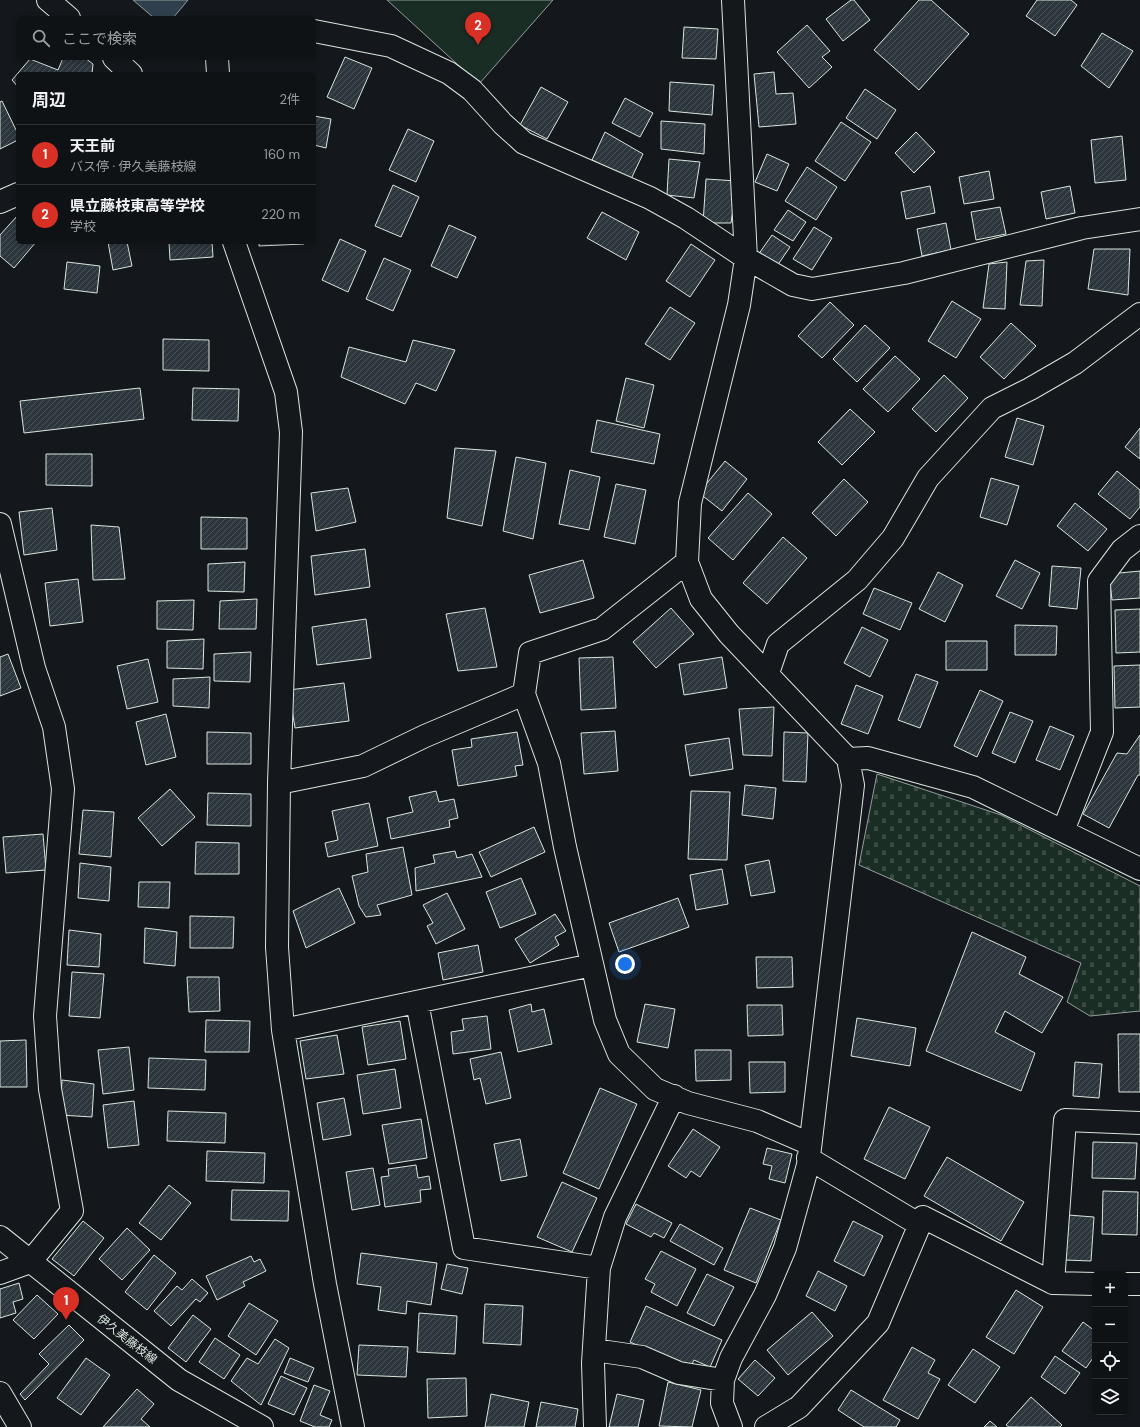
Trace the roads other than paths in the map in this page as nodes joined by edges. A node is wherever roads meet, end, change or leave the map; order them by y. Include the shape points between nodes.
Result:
1 (48, 0) edge
2 (733, 0) edge
3 (67, 16) edge
4 (316, 31) edge
5 (116, 60) edge
6 (217, 60) edge
7 (129, 72) edge
8 (218, 72) edge
9 (16, 195) edge
10 (0, 202) edge
11 (1140, 219) edge
12 (235, 244) edge
13 (746, 258) junction
14 (1140, 314) edge
15 (0, 524) edge
16 (1140, 536) edge
17 (687, 562) junction
18 (768, 673) junction
19 (524, 694) junction
20 (848, 759) junction
21 (279, 783) junction
22 (1063, 831) junction
23 (1140, 869) edge
24 (592, 965) junction
25 (417, 1002) junction
26 (283, 1030) junction
27 (674, 1096) junction
28 (1140, 1123) edge
29 (809, 1151) junction
30 (920, 1225) junction
31 (0, 1237) edge
32 (30, 1262) junction
33 (600, 1268) junction
34 (0, 1273) edge
35 (1053, 1283) junction
36 (1092, 1284) edge
37 (1128, 1284) edge
38 (1140, 1284) edge
39 (594, 1350) junction
40 (723, 1380) junction
41 (0, 1393) edge
42 (20, 1427) edge
43 (262, 1427) edge
44 (353, 1427) edge
45 (595, 1427) edge
46 (731, 1427) edge
47 (766, 1427) edge

1 - 3 street
2 - 13 street
4 - 13 street via 391,46 449,73 472,90 524,143 650,198 686,218
5 - 7 street
6 - 8 street
9 - 10 street
11 - 13 street via 1082,228 904,273 812,289 793,285
12 - 21 street via 286,392 291,432
13 - 17 street via 739,305 690,503
14 - 18 street via 1075,363 1030,390 992,408 928,478 894,538 857,580 778,644
15 - 32 street via 34,668 54,727 63,789 46,1016 50,1088 72,1211
16 - 22 street via 1122,550 1098,581 1102,732
17 - 18 street via 701,598 729,634
17 - 19 street via 602,629 530,653
18 - 20 street
19 - 21 street via 425,736 363,766
19 - 24 street via 549,763
20 - 22 street via 868,758 973,787
20 - 29 street via 853,785
21 - 26 street via 277,946
22 - 23 street
24 - 25 street
24 - 27 street via 604,1020 619,1054 655,1089
25 - 26 street
25 - 33 street via 464,1248
26 - 44 street via 325,1284
27 - 29 street via 688,1103 757,1122
27 - 33 street via 615,1217
28 - 35 street via 1065,1120
29 - 30 street
29 - 40 street via 785,1248 765,1295 731,1358
30 - 35 street via 923,1217
30 - 47 street via 878,1323 798,1407
31 - 32 street, 伊久美藤枝線
32 - 34 street
32 - 43 street, 伊久美藤枝線 via 179,1380
33 - 39 street
35 - 36 street
37 - 38 street
39 - 40 street via 642,1357 679,1373
39 - 45 street
40 - 46 street via 722,1403
41 - 42 street

